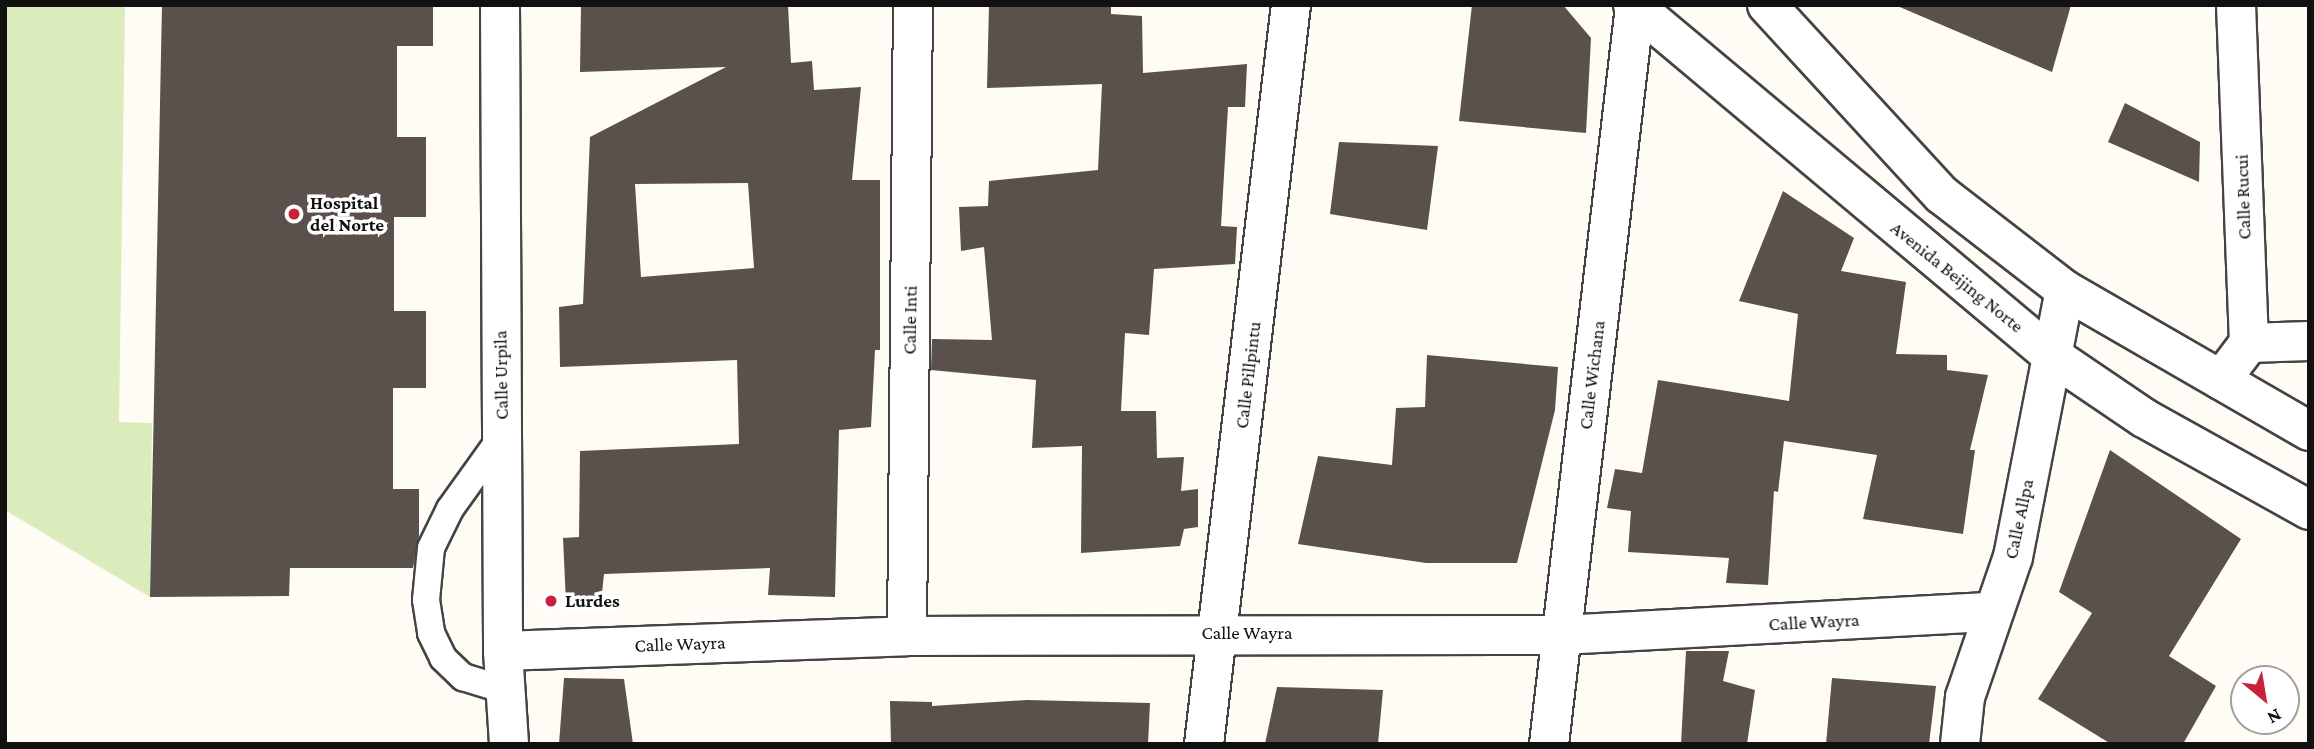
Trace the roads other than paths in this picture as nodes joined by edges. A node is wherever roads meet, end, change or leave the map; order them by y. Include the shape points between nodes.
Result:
1 (500, 5) edge
2 (913, 5) edge
3 (1291, 5) edge
4 (1767, 5) edge
5 (2236, 5) edge
6 (1634, 6) edge
7 (2064, 290) junction
8 (2309, 341) edge
9 (2249, 343) junction
10 (2052, 355) junction
11 (2221, 380) junction
12 (2309, 431) edge
13 (503, 435) junction
14 (2309, 510) edge
15 (1991, 612) junction
16 (1217, 633) junction
17 (1562, 635) junction
18 (906, 636) junction
19 (503, 651) junction
20 (505, 690) junction
21 (509, 744) edge
22 (1204, 744) edge
23 (1549, 744) edge
24 (1960, 744) edge

1 - 13 street, Calle Urpila via 497,183
2 - 18 street, Calle Inti
3 - 16 street, Calle Pillpintu
4 - 7 street via 1942,195
5 - 9 street, Calle Rucui
6 - 10 street, Avenida Beijing Norte
6 - 17 street, Calle Wichana
7 - 10 street, Calle Allpa
7 - 11 street
8 - 9 street
9 - 11 street
10 - 14 street, Avenida Beijing Norte via 2144,418
10 - 15 street, Calle Allpa via 2013,556
11 - 12 street
13 - 19 street, Calle Urpila
13 - 20 lane via 450,509 431,548 426,600 431,634 443,657 463,677
15 - 17 street, Calle Wayra
15 - 24 street, Calle Allpa via 1965,697
16 - 17 street, Calle Wayra
16 - 18 street, Calle Wayra
16 - 22 street, Calle Pillpintu
17 - 23 street, Calle Wichana
18 - 19 street, Calle Wayra
19 - 20 street, Calle Urpila
20 - 21 street, Calle Urpila

